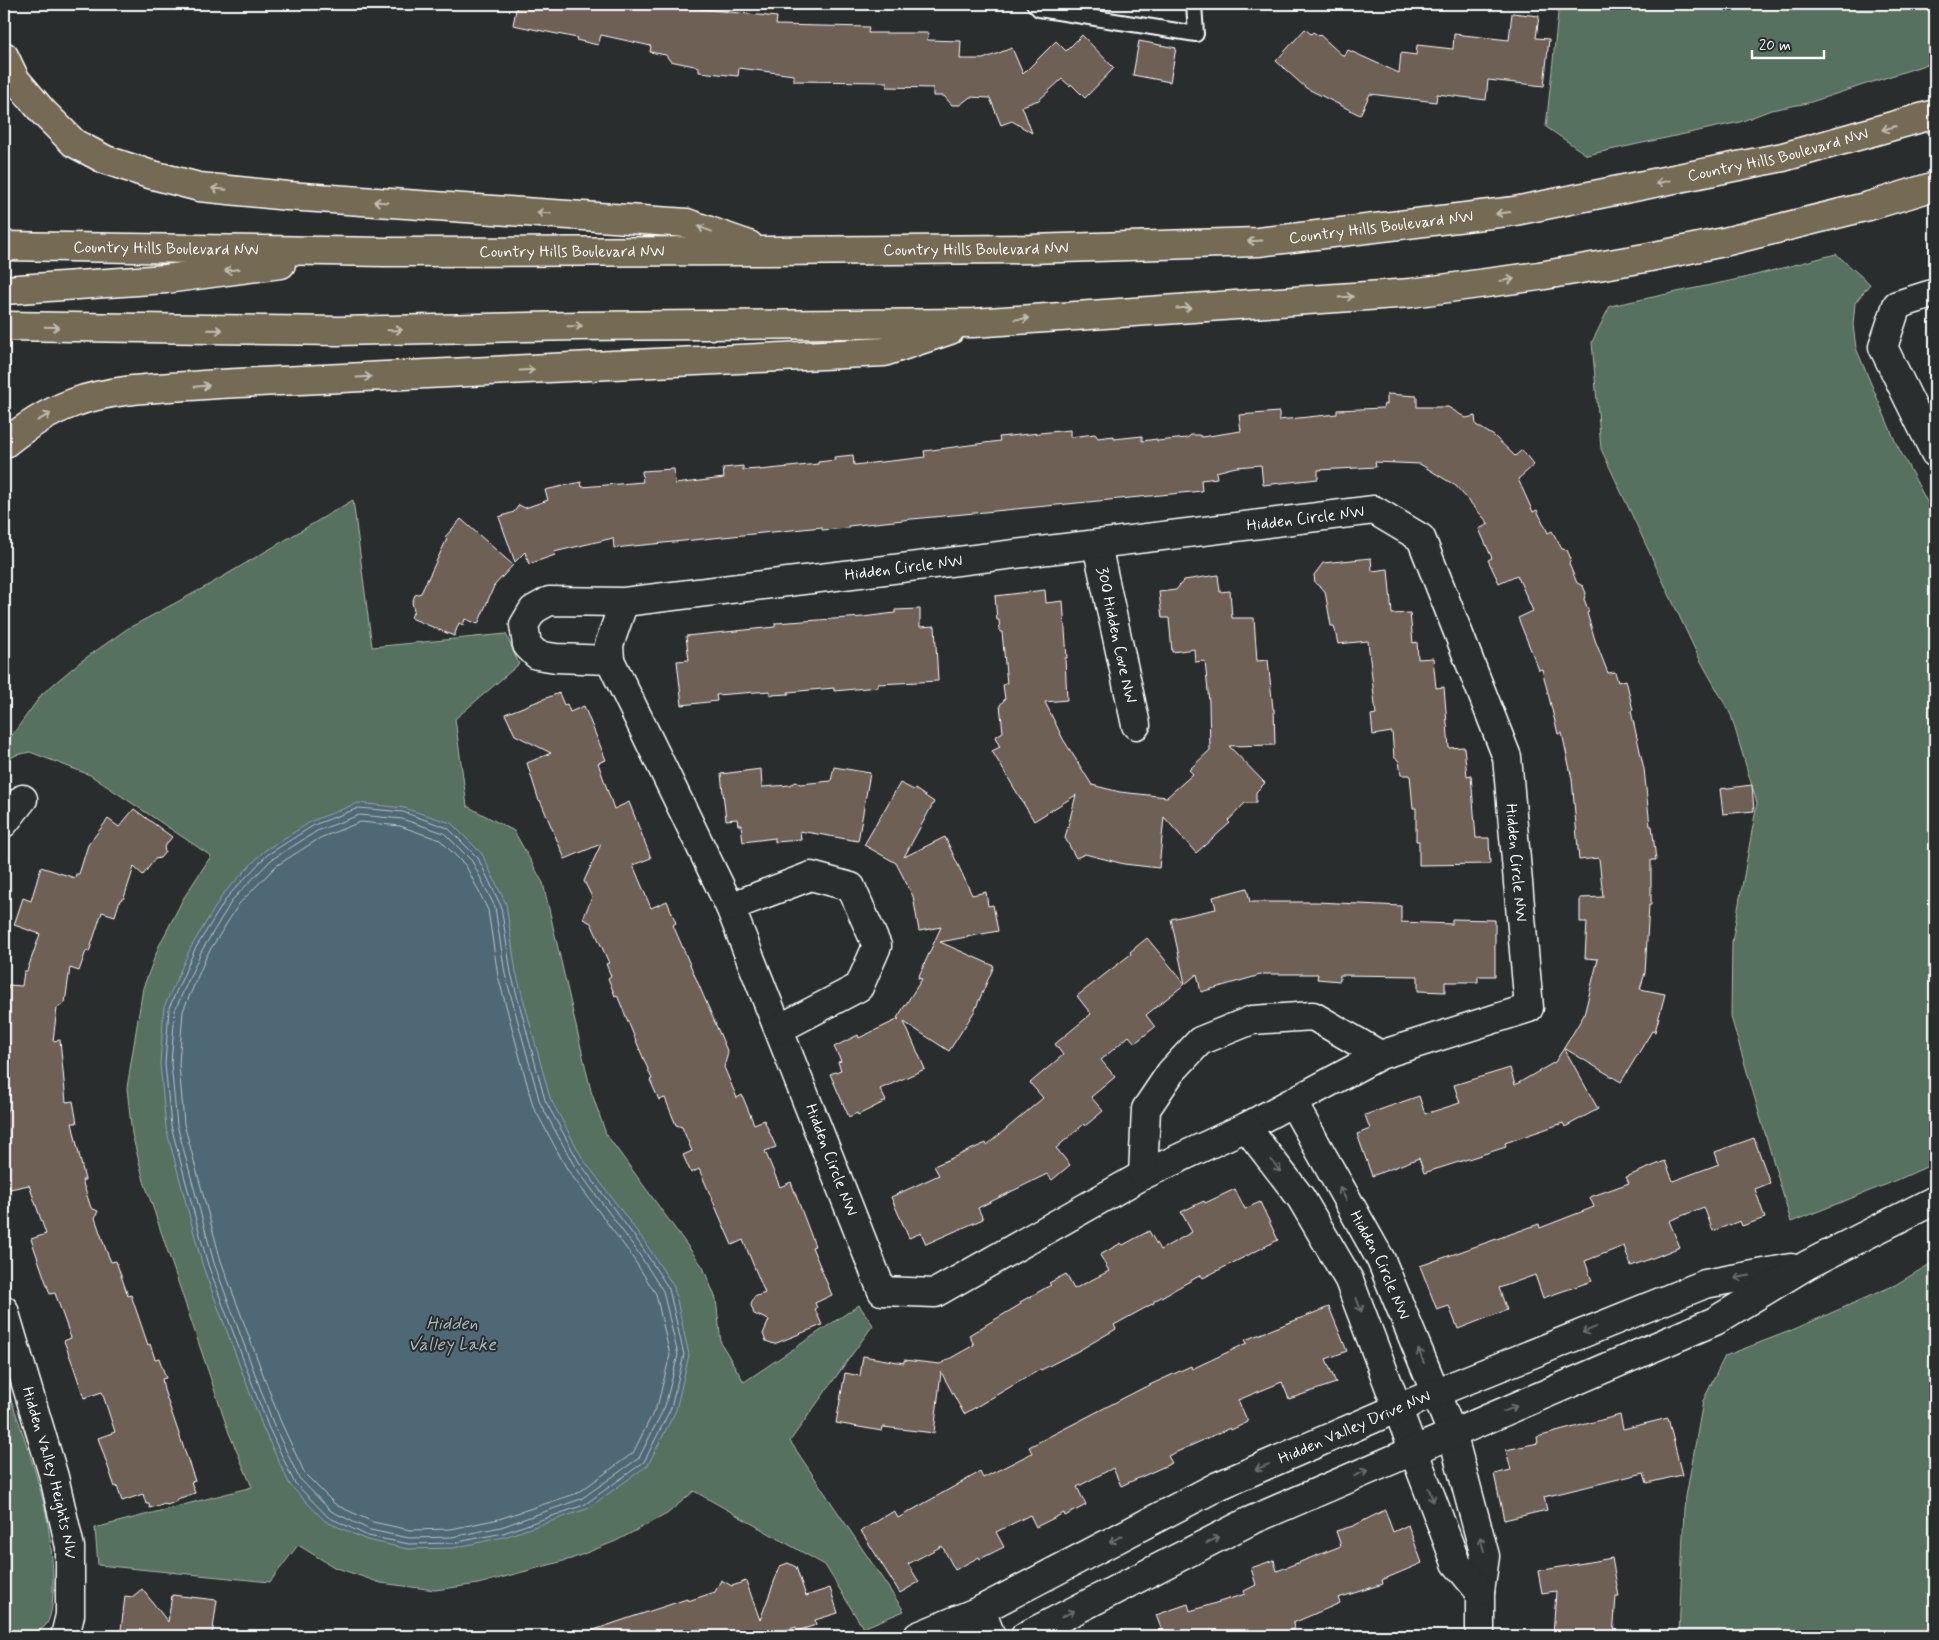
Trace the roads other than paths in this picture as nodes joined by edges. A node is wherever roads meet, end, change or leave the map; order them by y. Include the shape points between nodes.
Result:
1 (1034, 4) edge
2 (1194, 4) edge
3 (4, 56) edge
4 (1935, 114) edge
5 (1935, 186) edge
6 (4, 246) edge
7 (767, 251) junction
8 (384, 252) junction
9 (4, 290) edge
10 (1935, 293) edge
11 (973, 322) junction
12 (4, 326) edge
13 (4, 444) edge
14 (1935, 453) edge
15 (1097, 545) junction
16 (624, 602) junction
17 (610, 660) junction
18 (1136, 725) dead end
19 (23, 799) dead end
20 (4, 823) edge
21 (730, 908) junction
22 (779, 1029) junction
23 (1380, 1055) junction
24 (1294, 1103) junction
25 (1246, 1127) junction
26 (1143, 1175) junction
27 (1935, 1200) edge
28 (1807, 1265) junction
29 (4, 1310) edge
30 (1436, 1392) junction
31 (1398, 1408) junction
32 (1452, 1433) junction
33 (1414, 1449) junction
34 (1480, 1592) junction
35 (981, 1610) junction
36 (65, 1636) edge
37 (922, 1636) edge
38 (991, 1636) edge
39 (1025, 1636) edge
40 (1480, 1636) edge

1 - 2 lane via 1039,9 1196,34
7 -> 3 main road via 687,223 199,187 106,160 74,143 15,79
4 -> 7 main road, Country Hills Boulevard NW via 1783,158 1515,211 1258,242 1030,249
11 -> 5 main road via 1410,293 1540,276 1724,242 1870,206
6 - 8 main road, Country Hills Boulevard NW
7 - 8 main road, Country Hills Boulevard NW
8 -> 9 main road via 166,278
10 - 14 street via 1897,305 1883,347
12 -> 11 main road via 338,331
13 -> 11 main road via 41,418 74,403 112,393 218,384 884,352
15 - 16 street, Hidden Circle NW
15 - 18 street, 300 Hidden Cove NW
15 - 23 street, Hidden Circle NW via 1374,510 1421,538 1507,756 1529,1008
16 - 17 street via 609,645
16 - 17 street, Hidden Circle NW via 549,601 533,610 524,625 527,645 536,655
17 - 21 street, Hidden Circle NW
19 - 20 street
21 - 22 street, Hidden Circle NW
21 - 22 street via 811,876 851,887 877,946 859,987
22 - 26 street, Hidden Circle NW via 882,1291 935,1293
23 - 24 street, Hidden Circle NW
23 - 26 street via 1313,1016 1252,1020 1200,1041 1171,1072 1146,1109
24 - 25 street, Hidden Circle NW
30 -> 24 street, Hidden Circle NW via 1381,1260
25 - 26 street, Hidden Circle NW
25 -> 31 street, Hidden Circle NW via 1301,1198 1349,1280
27 - 28 street, Hidden Valley Drive NW
28 -> 30 street, Hidden Valley Drive NW via 1705,1284
32 -> 28 street, Hidden Valley Drive NW via 1715,1321
29 - 36 street, Hidden Valley Heights NW via 54,1476 70,1547 70,1614
30 - 31 street, Hidden Valley Drive NW
30 - 32 street, Hidden Circle NW
31 - 33 street, Hidden Circle NW
31 -> 35 street, Hidden Valley Drive NW via 1218,1486
32 - 33 street, Hidden Valley Drive NW
34 -> 32 street, Hidden Circle NW via 1485,1556
33 -> 34 street, Hidden Circle NW via 1456,1564
39 -> 33 street, Hidden Valley Drive NW via 1250,1521
34 - 40 street, Hidden Circle NW
35 - 37 street, Hidden Valley Drive NW
35 - 38 street

